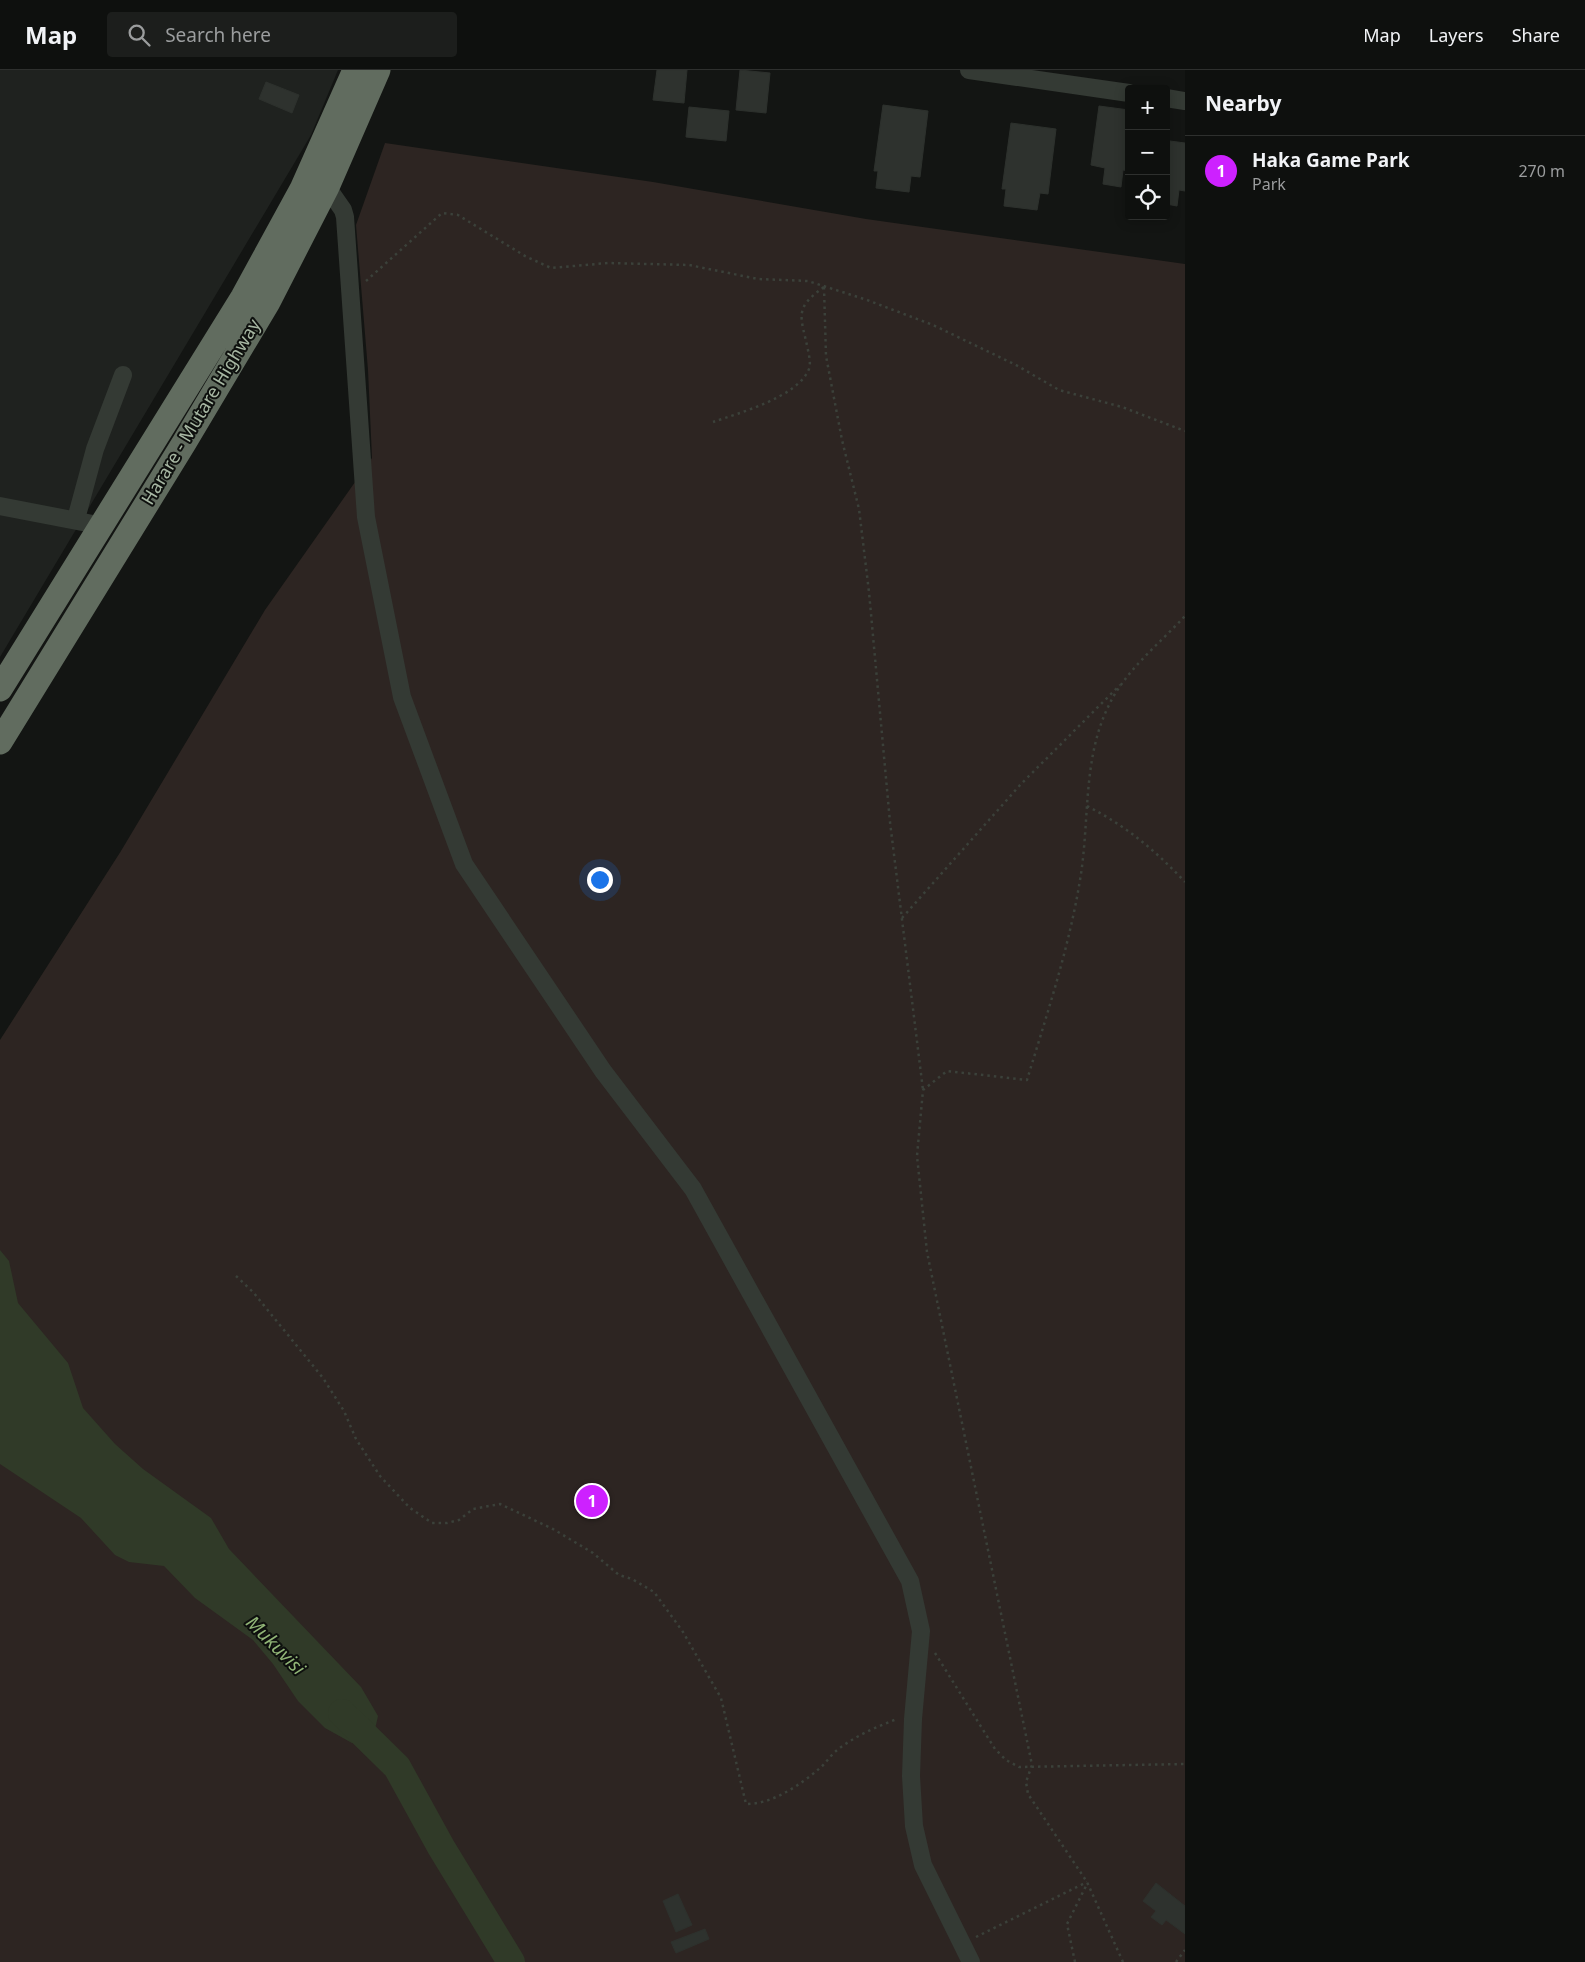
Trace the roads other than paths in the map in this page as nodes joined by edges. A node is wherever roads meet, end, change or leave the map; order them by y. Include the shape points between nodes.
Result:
1 (355, 70) edge
2 (378, 70) edge
3 (969, 70) edge
4 (1125, 92) edge
5 (1170, 99) edge
6 (1185, 101) edge
7 (327, 187) junction
8 (123, 375) dead end
9 (0, 506) edge
10 (76, 519) junction
11 (103, 526) junction
12 (0, 689) edge
13 (0, 742) edge
14 (971, 1962) edge

1 - 11 highway, Harare - Mutare Highway via 302,189 247,289
2 - 7 highway, Harare - Mutare Highway
3 - 4 lane
5 - 6 lane
7 - 13 highway, Harare - Mutare Highway via 268,302 229,369
7 - 14 lane via 345,217 366,517 402,697 464,864 603,1071 693,1188 910,1581 921,1631 913,1712 912,1811 917,1847 923,1866
8 - 10 lane via 95,449
9 - 10 lane
10 - 11 lane
11 - 12 highway, Harare - Mutare Highway

